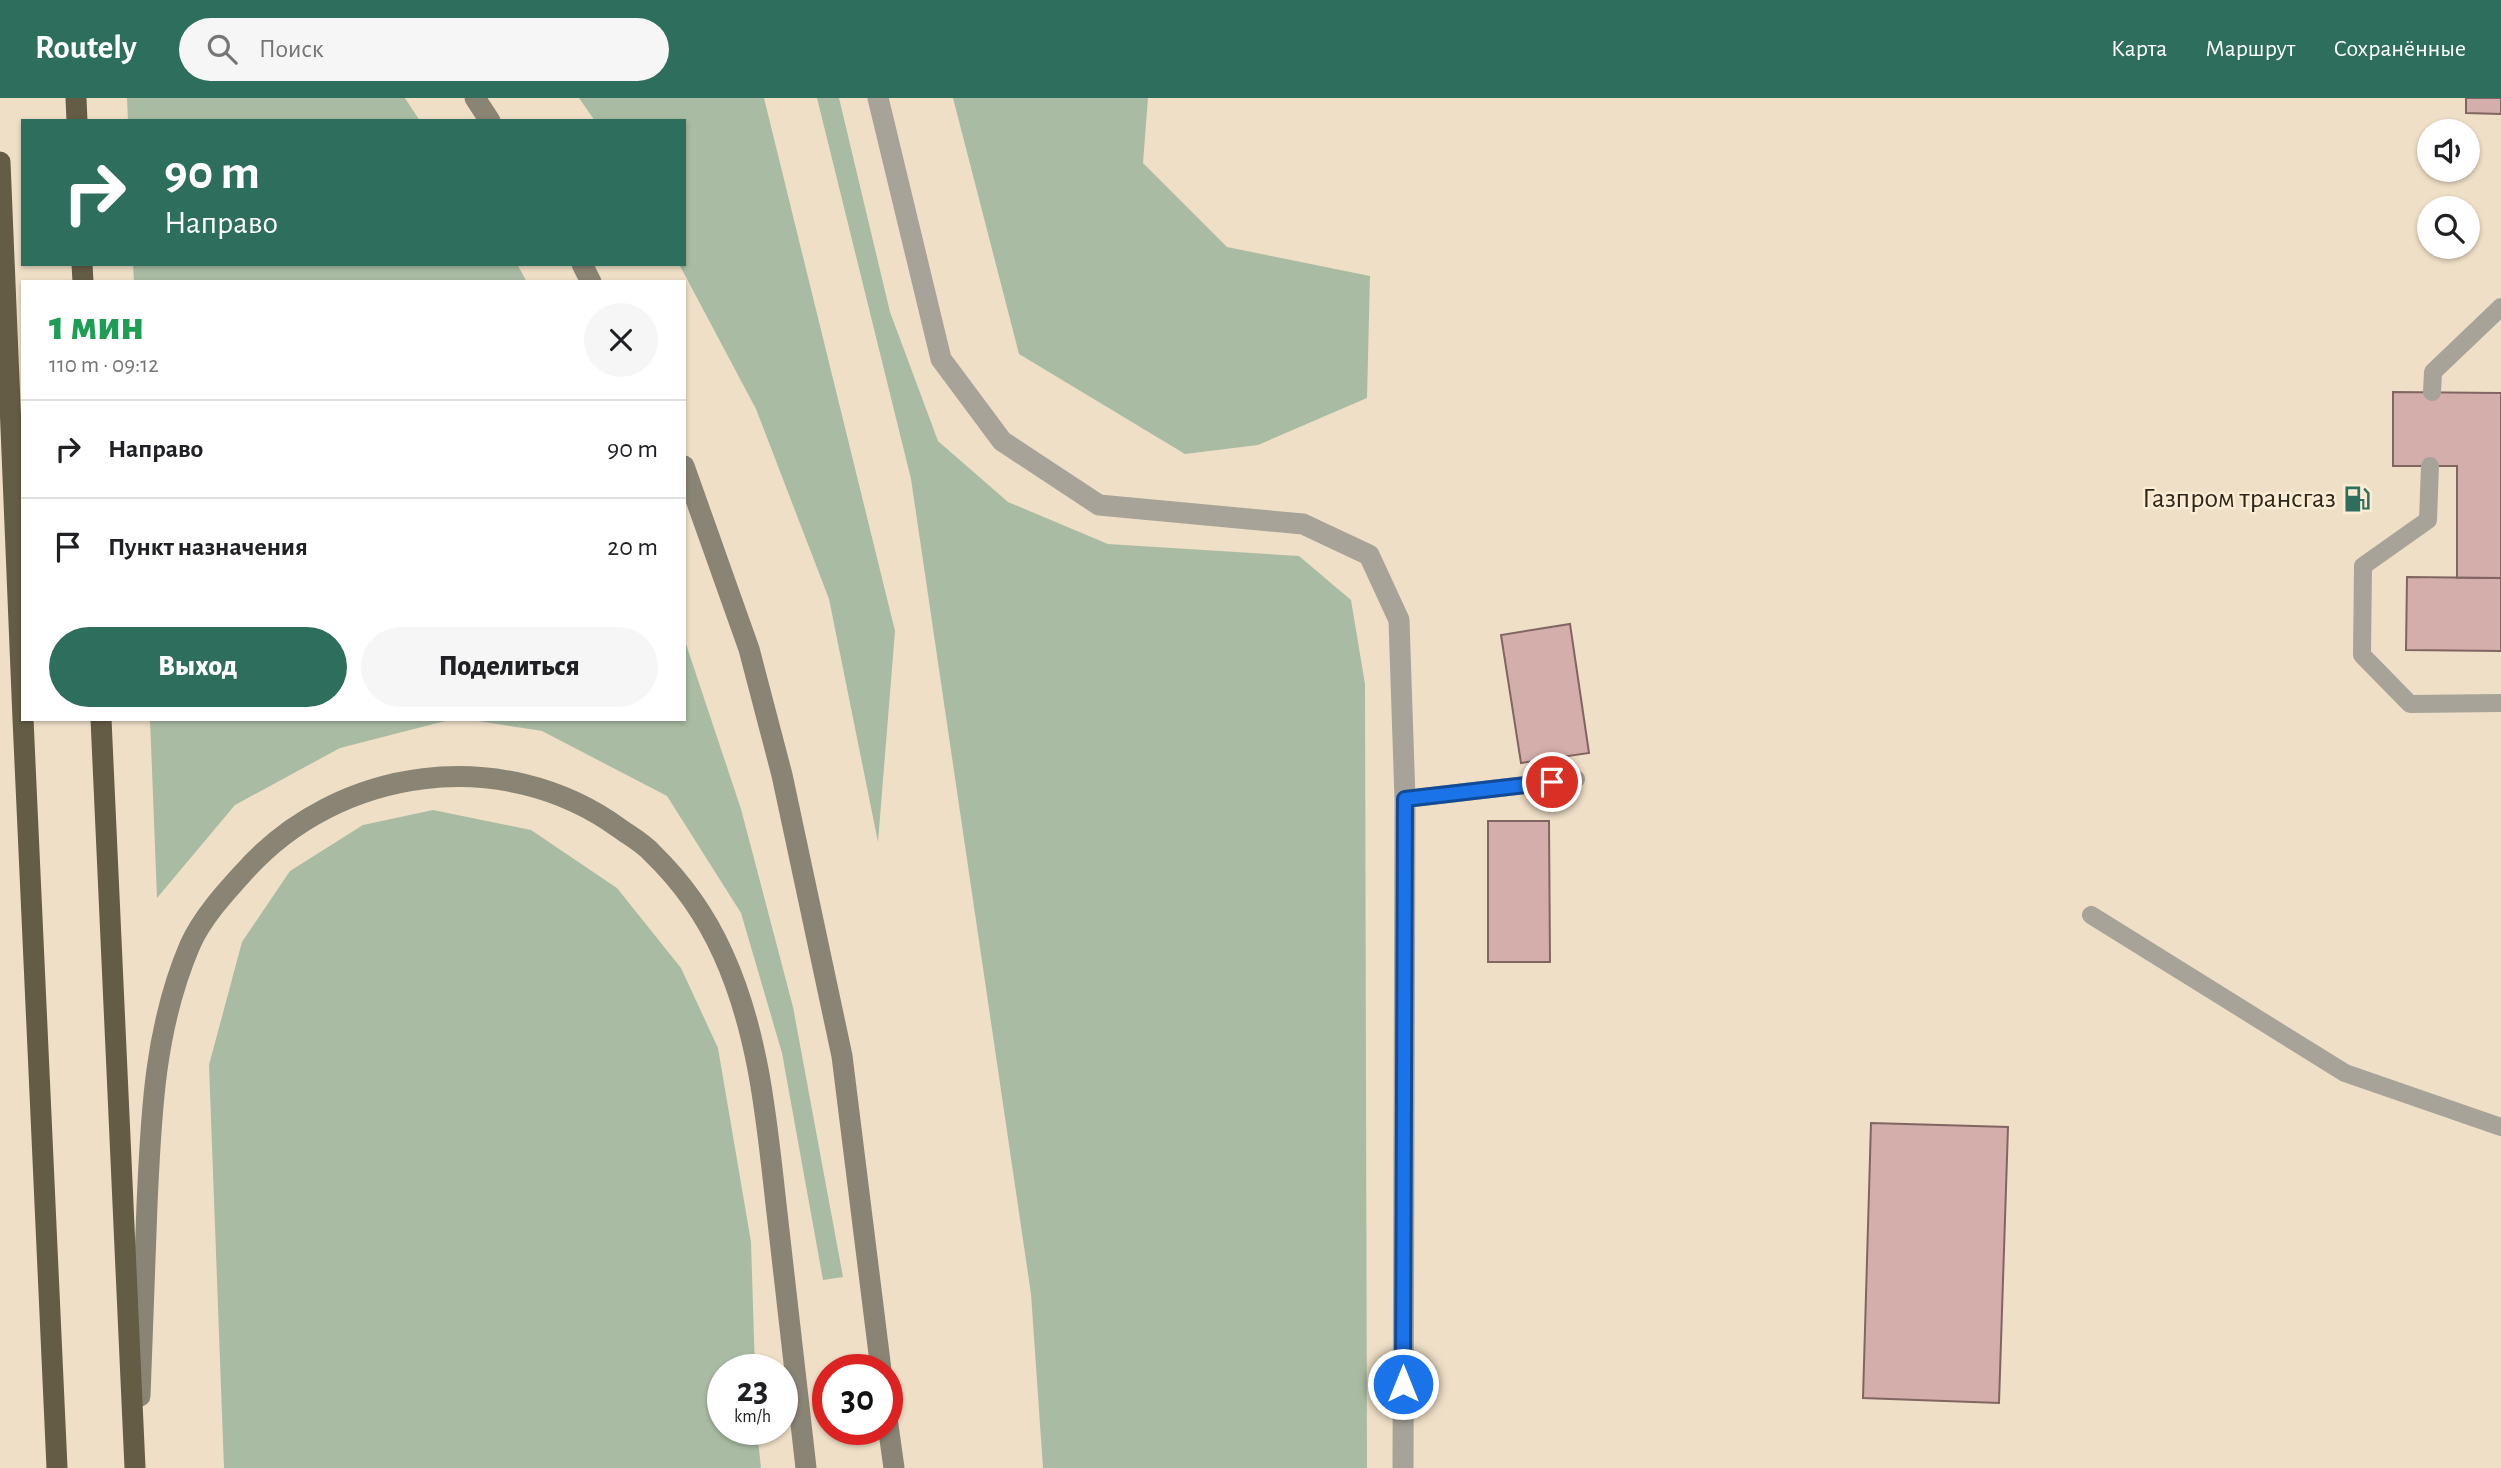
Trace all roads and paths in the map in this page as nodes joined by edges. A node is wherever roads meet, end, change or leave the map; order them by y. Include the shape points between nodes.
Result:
1 (76, 98) edge
2 (475, 98) edge
3 (878, 98) edge
4 (76, 119) edge
5 (489, 119) edge
6 (0, 162) edge
7 (2501, 307) edge
8 (2432, 393) dead end
9 (2430, 466) dead end
10 (686, 472) edge
11 (21, 671) edge
12 (2501, 703) edge
13 (23, 721) edge
14 (102, 721) edge
15 (1576, 779) dead end
16 (1405, 799) junction
17 (2091, 915) dead end
18 (2501, 1128) edge
19 (879, 1354) edge
20 (891, 1445) edge
21 (57, 1468) edge
22 (136, 1468) edge
23 (806, 1468) edge
24 (894, 1468) edge
25 (1403, 1468) edge

1 - 4 highway
2 - 5 main road
3 - 16 street via 941,359 1002,441 1099,505 1303,524 1369,555 1399,620
6 - 11 highway
7 - 8 lane via 2433,372
9 - 12 lane via 2428,520 2363,566 2362,655 2410,704
10 - 19 main road via 749,649 782,775 842,1056
13 - 21 highway
14 - 22 highway
15 - 16 lane
16 - 25 street
17 - 18 lane via 2345,1073
20 - 24 main road
22 - 23 main road via 158,1050 192,941 230,887 296,824 339,800 386,784 439,777 495,779 552,791 600,814 650,850 692,897 722,952 744,1007 758,1070

